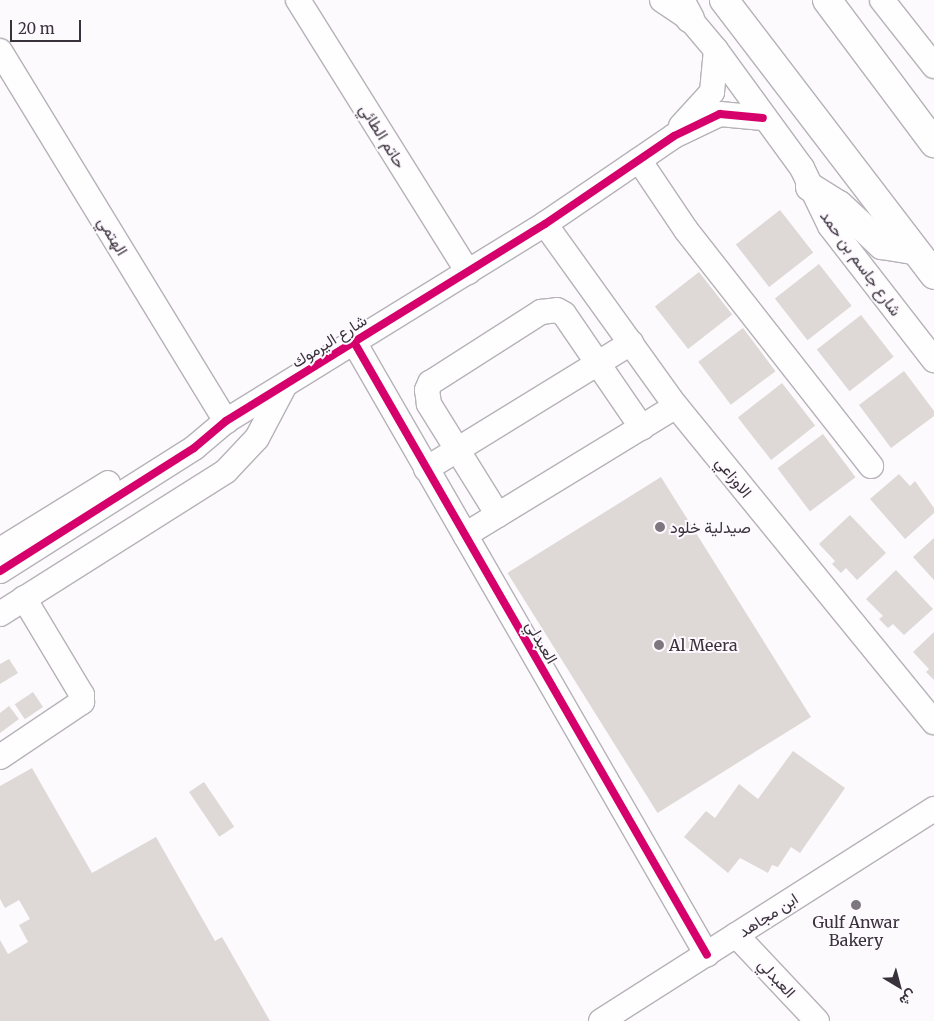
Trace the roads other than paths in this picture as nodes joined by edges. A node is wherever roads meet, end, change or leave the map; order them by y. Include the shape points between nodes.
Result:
1 (298, 0) edge
2 (662, 0) edge
3 (724, 0) edge
4 (827, 0) edge
5 (882, 0) edge
6 (685, 10) edge
7 (0, 50) edge
8 (716, 50) junction
9 (934, 66) edge
10 (763, 118) junction
11 (674, 136) junction
12 (934, 143) edge
13 (639, 160) junction
14 (810, 187) junction
15 (545, 224) junction
16 (913, 250) junction
17 (468, 272) junction
18 (934, 275) edge
19 (354, 342) junction
20 (631, 344) junction
21 (934, 360) edge
22 (598, 364) junction
23 (285, 385) junction
24 (676, 406) junction
25 (226, 421) junction
26 (642, 428) junction
27 (458, 450) junction
28 (871, 466) dead end
29 (426, 469) junction
30 (498, 515) junction
31 (464, 535) junction
32 (0, 550) edge
33 (0, 572) edge
34 (24, 598) junction
35 (0, 614) edge
36 (934, 722) edge
37 (0, 757) edge
38 (934, 809) edge
39 (736, 935) junction
40 (707, 955) junction
41 (600, 1021) edge
42 (817, 1021) edge

1 - 17 street, حاتم الطائي
2 - 6 street, شارع جاسم بن حمد
3 - 16 main road
4 - 12 main road
5 - 9 street
6 - 8 street, شارع جاسم بن حمد
7 - 25 street, الهتمي
8 - 10 street, شارع جاسم بن حمد
8 - 11 street via 712,92
10 - 11 street via 720,114
10 - 14 street, شارع جاسم بن حمد via 802,168
11 - 13 street, شارع اليرموك
13 - 15 street, شارع اليرموك
13 - 28 street via 686,230
14 - 16 main road via 839,205 882,245
14 - 21 street, شارع جاسم بن حمد via 830,226
15 - 17 street, شارع اليرموك
15 - 20 street, الاوزاعي
16 - 18 main road
17 - 19 street, شارع اليرموك
19 - 23 street, شارع اليرموك
19 - 29 street, العبدلي
20 - 22 street
20 - 24 street, الاوزاعي
22 - 26 street
22 - 27 street
22 - 27 street via 564,314 557,310 541,312 430,383 426,397
23 - 25 street, شارع اليرموك
23 - 34 street via 257,438 226,471
24 - 26 street
24 - 36 street, الاوزاعي
25 - 32 street, شارع اليرموك via 174,443
25 - 33 street, شارع اليرموك via 194,448
26 - 30 street
27 - 29 street
27 - 30 street
29 - 31 street, العبدلي
30 - 31 street
31 - 40 street, العبدلي
34 - 35 street
34 - 37 street via 82,695 82,702
38 - 39 street, ابن مجاهد
39 - 40 street, ابن مجاهد
39 - 42 street, العبدلي
40 - 41 street, ابن مجاهد

